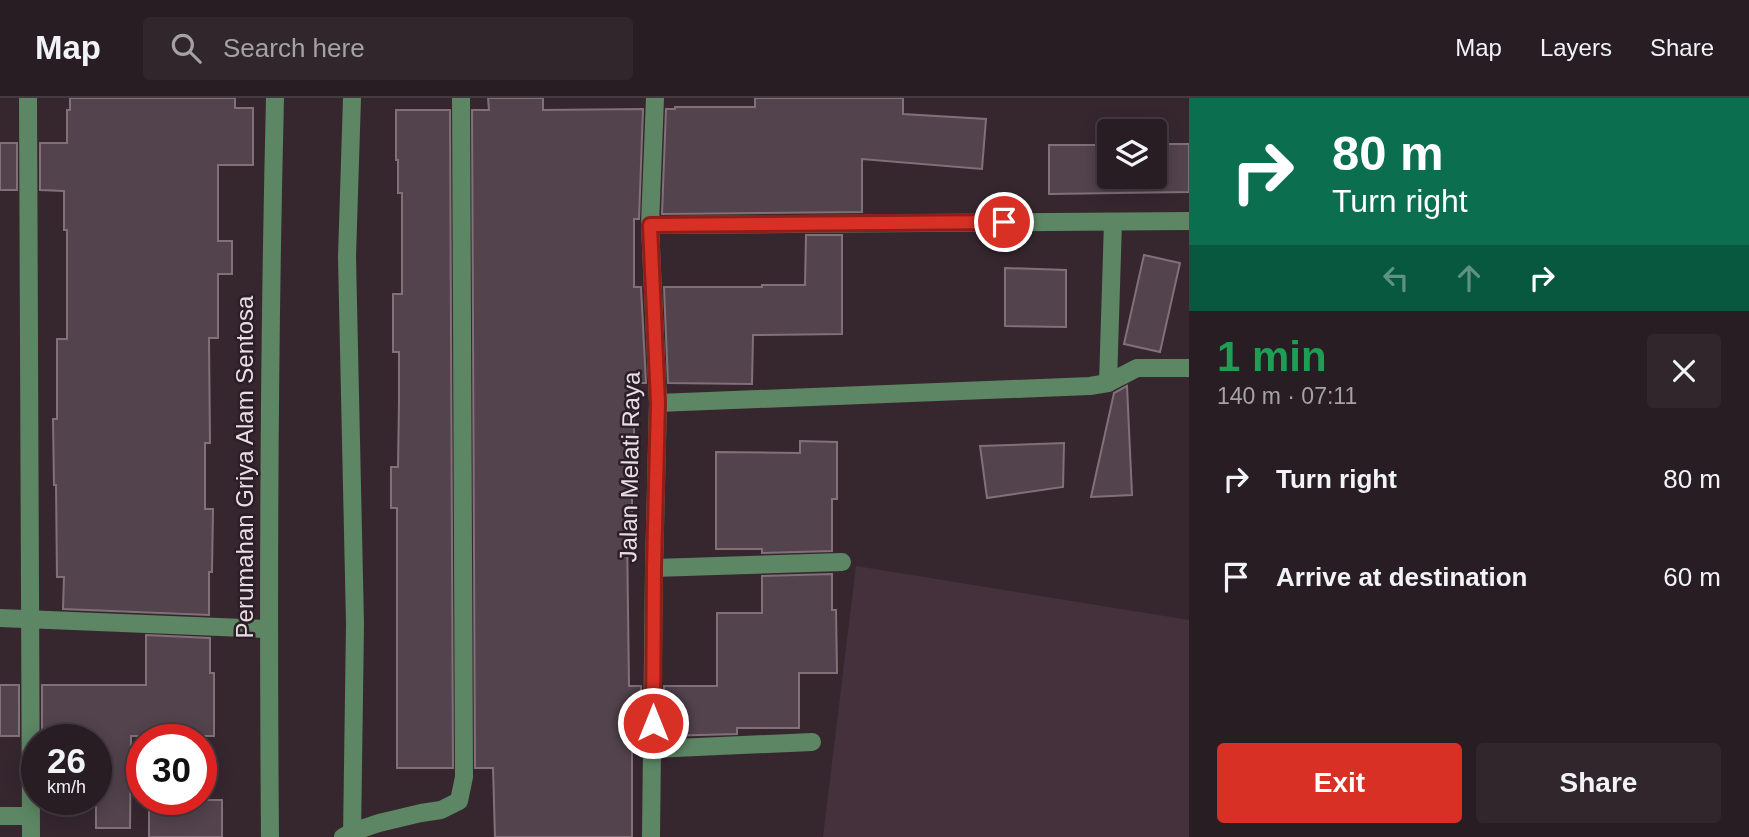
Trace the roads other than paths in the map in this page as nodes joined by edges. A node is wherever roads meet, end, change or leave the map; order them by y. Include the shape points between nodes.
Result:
1 (28, 98) edge
2 (275, 98) edge
3 (352, 98) edge
4 (461, 98) edge
5 (655, 98) edge
6 (1189, 221) edge
7 (1113, 222) junction
8 (650, 225) junction
9 (1189, 368) edge
10 (1108, 383) junction
11 (658, 403) junction
12 (842, 562) dead end
13 (654, 568) junction
14 (0, 618) edge
15 (30, 619) junction
16 (268, 629) junction
17 (812, 742) dead end
18 (653, 749) junction
19 (0, 816) edge
20 (30, 816) junction
21 (349, 835) edge
22 (31, 837) edge
23 (270, 837) edge
24 (651, 837) edge

1 - 15 street
2 - 16 street, Perumahan Griya Alam Sentosa
3 - 21 street via 348,257 355,624
4 - 21 street via 464,777 459,800 441,810 379,823
5 - 8 street, Jalan Melati Raya
6 - 7 street
7 - 8 street
7 - 10 street
8 - 11 street, Jalan Melati Raya
9 - 10 street via 1137,368
10 - 11 street
11 - 13 street, Jalan Melati Raya
12 - 13 street
13 - 18 street, Jalan Melati Raya
14 - 15 street
15 - 16 street
15 - 20 street
16 - 23 street, Perumahan Griya Alam Sentosa
17 - 18 street
18 - 24 street, Jalan Melati Raya
19 - 20 street
20 - 22 street

